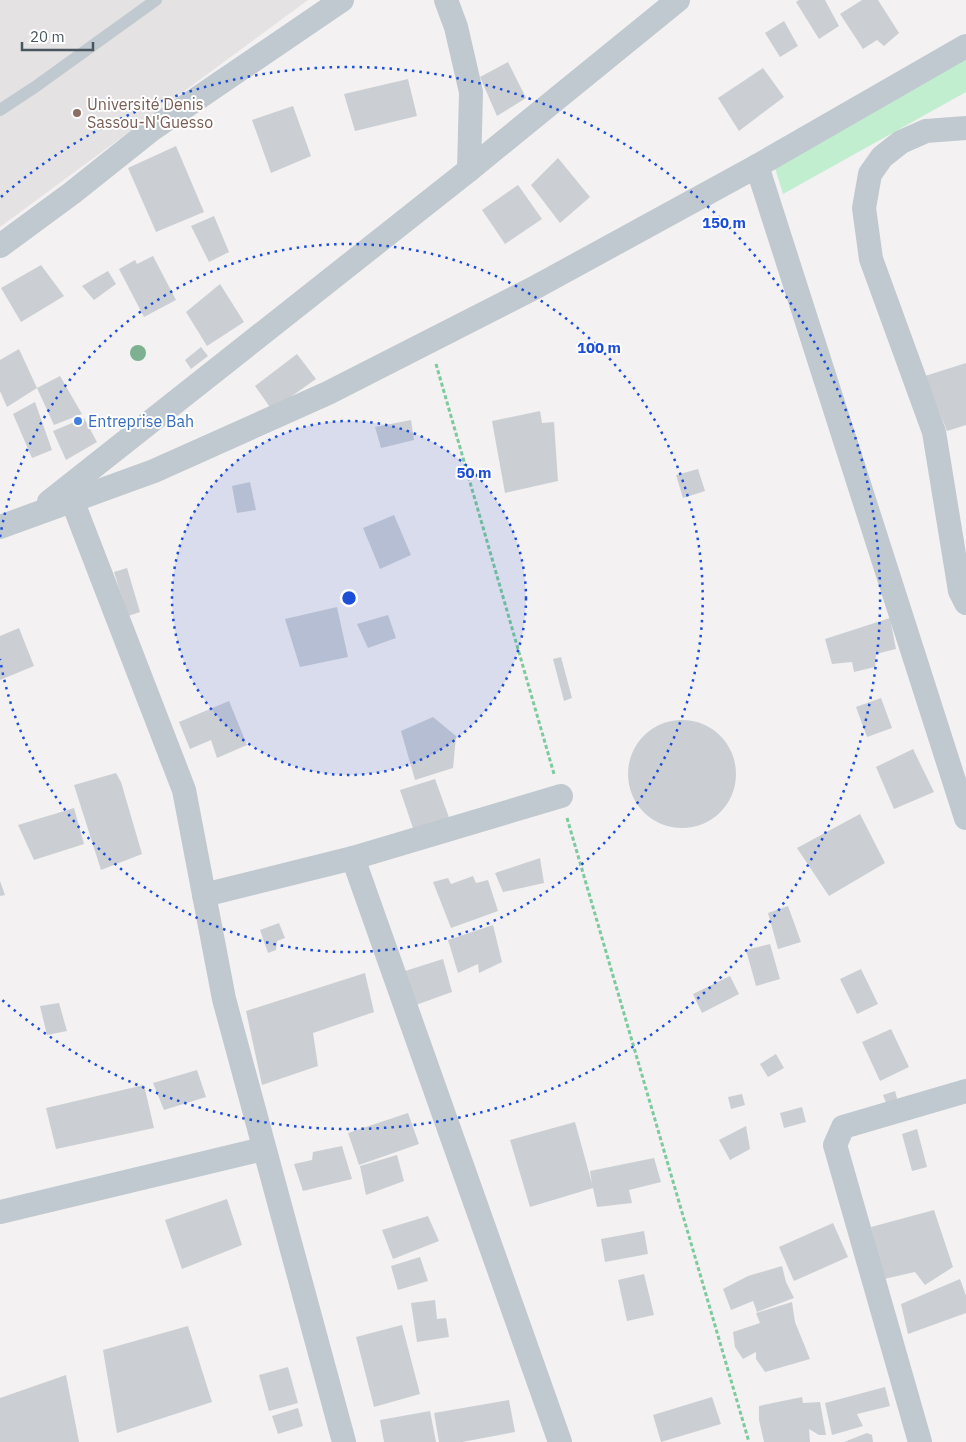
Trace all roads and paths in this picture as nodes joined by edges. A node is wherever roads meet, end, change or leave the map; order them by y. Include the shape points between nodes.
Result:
1 (156, 0) edge
2 (342, 0) edge
3 (446, 0) edge
4 (678, 0) edge
5 (966, 46) edge
6 (0, 110) edge
7 (966, 128) edge
8 (757, 166) junction
9 (469, 170) junction
10 (0, 246) edge
11 (430, 342) junction
12 (72, 500) junction
13 (30, 516) junction
14 (2, 522) edge
15 (966, 603) edge
16 (561, 796) junction
17 (966, 818) edge
18 (353, 858) junction
19 (204, 895) junction
20 (966, 1091) edge
21 (263, 1148) junction
22 (0, 1212) edge
23 (344, 1442) edge
24 (560, 1442) edge
25 (749, 1442) edge
26 (920, 1442) edge

1 - 6 lane
2 - 10 street via 151,130
3 - 9 street via 456,27 471,92
4 - 9 street
5 - 8 street
7 - 15 street via 926,131 882,157 870,174 864,208 871,259 934,432 960,591
8 - 11 street
8 - 17 street
9 - 13 street
11 - 12 street via 328,393 154,471
11 - 16 path
12 - 13 street
12 - 19 street via 184,790
13 - 14 street
16 - 18 street
16 - 25 path
18 - 19 street
18 - 24 street
19 - 21 street via 224,998
20 - 26 street via 844,1127 835,1145
21 - 22 street
21 - 23 street

